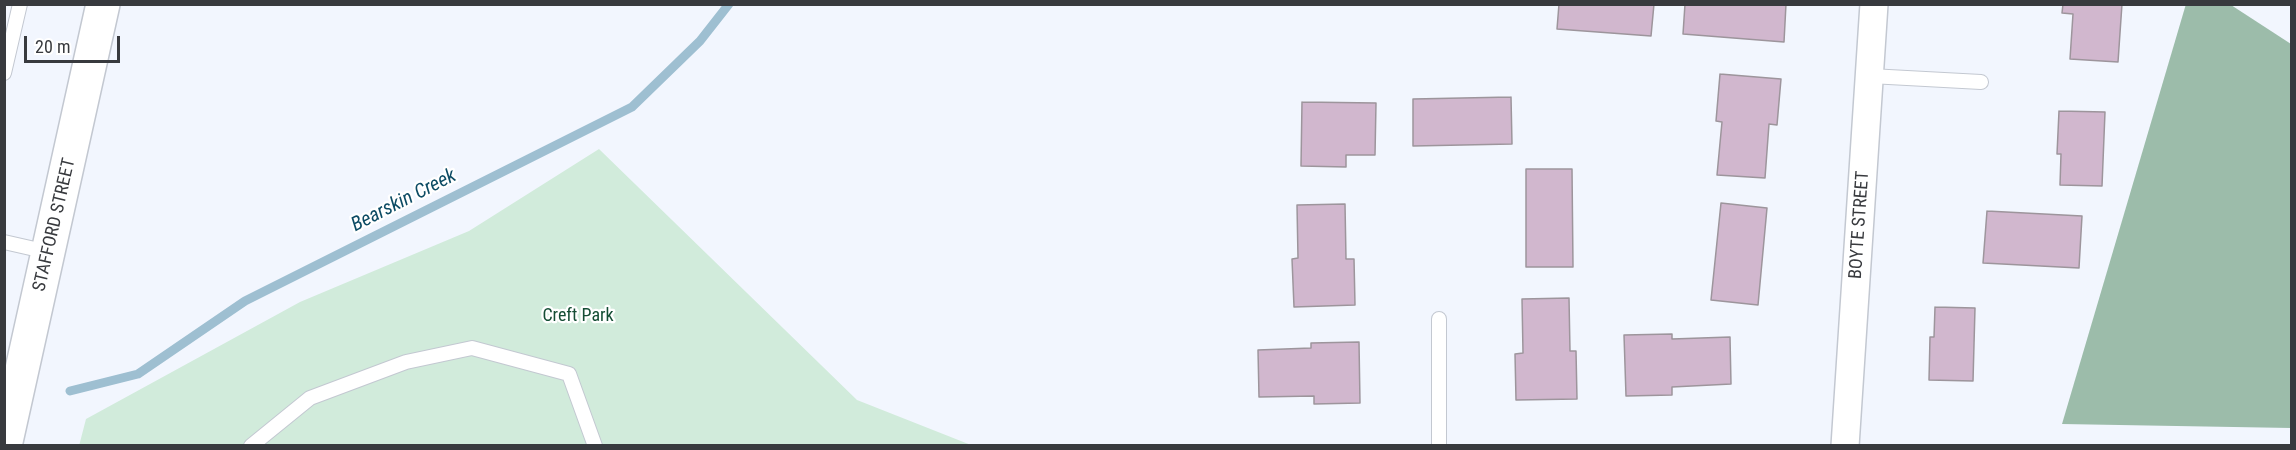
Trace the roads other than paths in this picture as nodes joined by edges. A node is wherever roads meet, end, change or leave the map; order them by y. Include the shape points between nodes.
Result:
1 (20, 4) edge
2 (104, 4) edge
3 (1874, 4) edge
4 (4, 73) edge
5 (1870, 76) junction
6 (1981, 82) dead end
7 (4, 242) edge
8 (50, 253) junction
9 (1439, 319) dead end
10 (5, 446) edge
11 (251, 446) edge
12 (595, 446) edge
13 (1439, 446) edge
14 (1845, 446) edge

1 - 4 lane
2 - 8 street, STAFFORD STREET
3 - 5 street, BOYTE STREET
5 - 6 lane
5 - 14 street, BOYTE STREET
7 - 8 lane
8 - 10 street, STAFFORD STREET
9 - 13 lane
11 - 12 lane via 310,398 406,362 472,348 569,374

